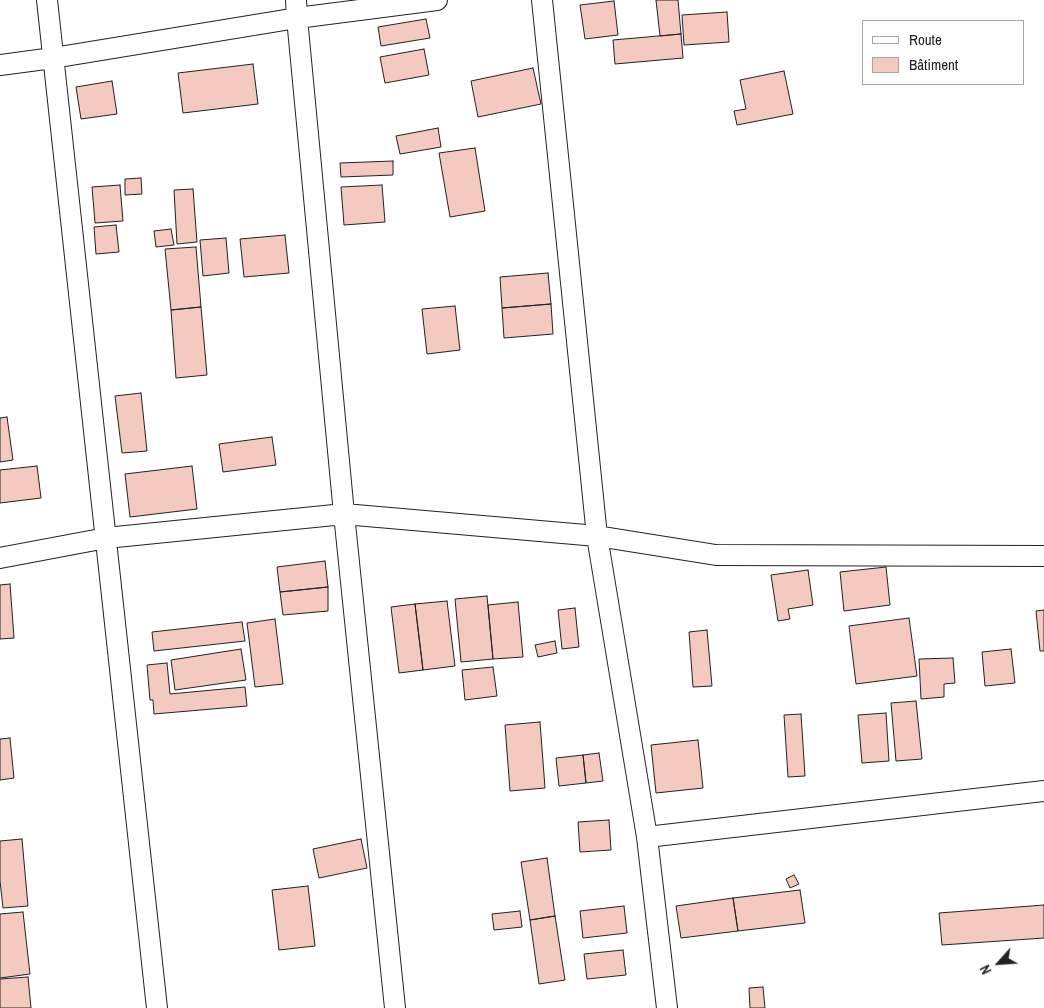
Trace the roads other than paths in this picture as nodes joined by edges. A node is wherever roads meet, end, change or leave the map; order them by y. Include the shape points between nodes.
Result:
1 (47, 0) edge
2 (437, 0) edge
3 (542, 0) edge
4 (297, 9) edge
5 (53, 58) junction
6 (0, 65) edge
7 (344, 514) junction
8 (597, 536) junction
9 (106, 538) junction
10 (1044, 556) edge
11 (0, 558) edge
12 (1044, 791) edge
13 (647, 837) junction
14 (157, 1008) edge
15 (395, 1008) edge
16 (668, 1008) edge

1 - 5 street
2 - 4 street
3 - 8 street
4 - 5 street
4 - 7 street
5 - 6 street
5 - 9 street
7 - 8 street
7 - 9 street
7 - 15 street
8 - 10 street via 716,555
8 - 13 street
9 - 11 street
9 - 14 street
12 - 13 street
13 - 16 street

